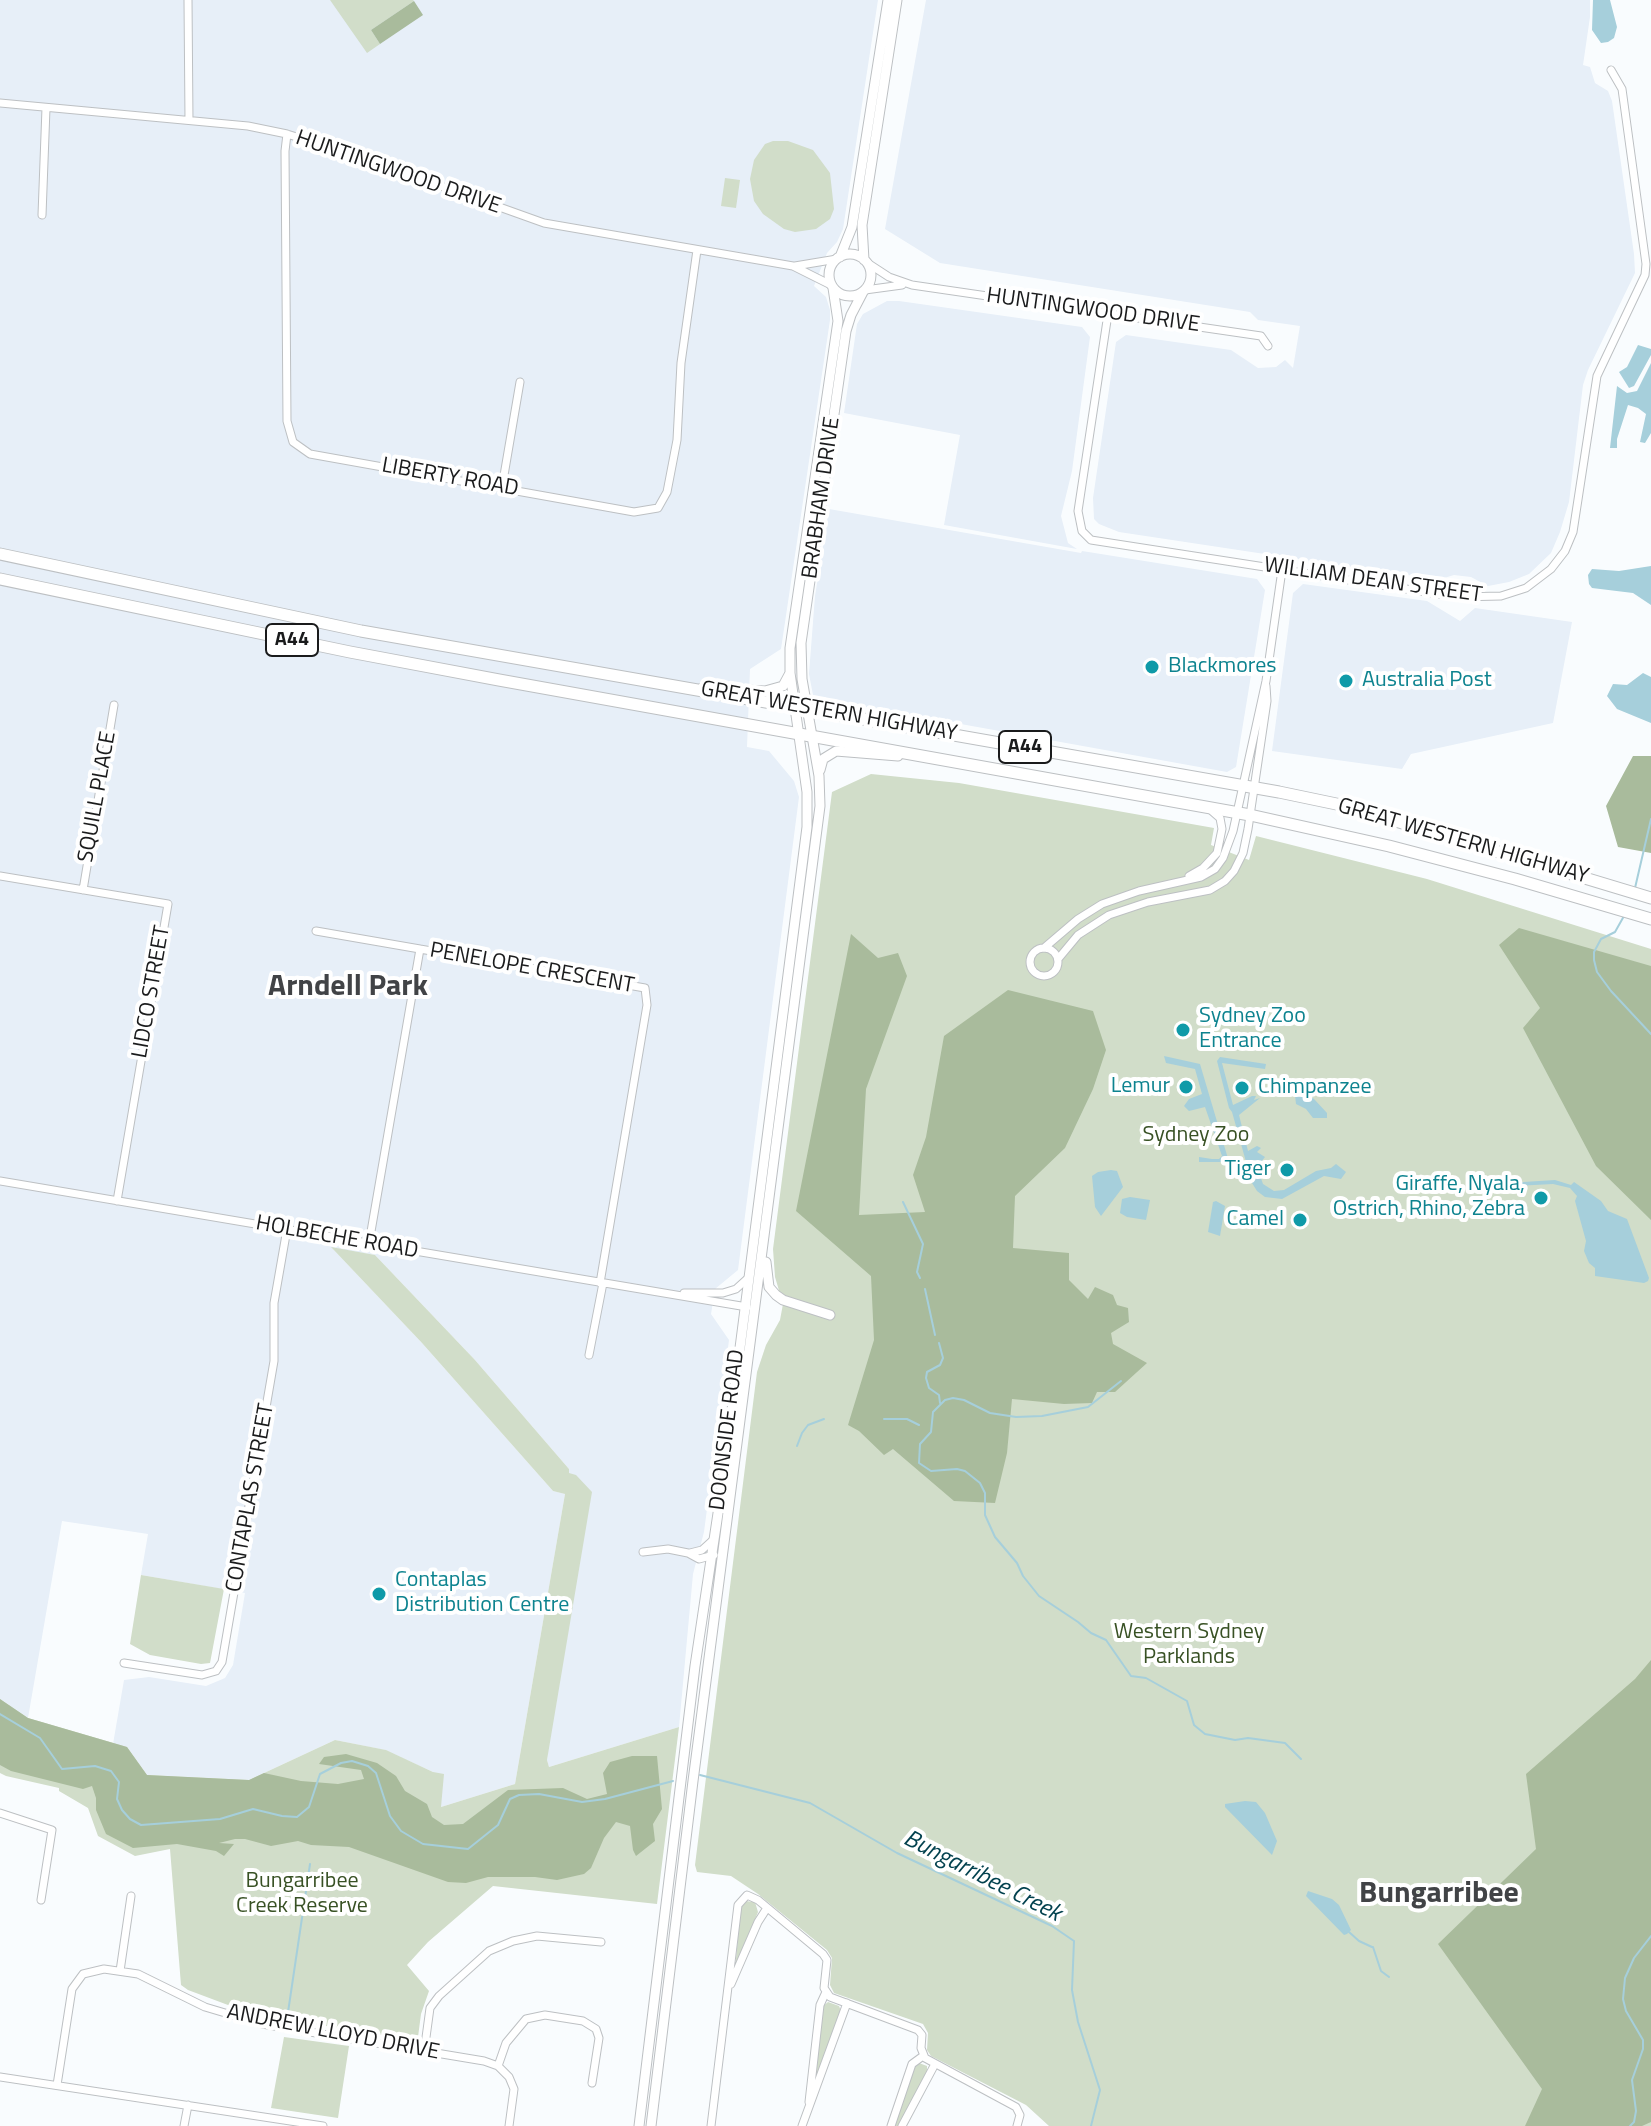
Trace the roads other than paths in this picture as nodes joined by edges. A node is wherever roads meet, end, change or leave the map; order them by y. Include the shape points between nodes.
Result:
1 (188, 0) edge
2 (888, 0) edge
3 (897, 0) edge
4 (1611, 70) dead end
5 (0, 103) edge
6 (46, 108) junction
7 (189, 120) junction
8 (287, 134) junction
9 (42, 215) dead end
10 (697, 250) junction
11 (839, 258) junction
12 (865, 261) junction
13 (793, 266) junction
14 (912, 285) junction
15 (832, 286) junction
16 (864, 291) junction
17 (1108, 314) junction
18 (1268, 346) dead end
19 (520, 382) dead end
20 (502, 487) junction
21 (0, 554) edge
22 (1282, 570) junction
23 (0, 579) edge
24 (790, 673) junction
25 (695, 689) junction
26 (114, 705) dead end
27 (800, 708) junction
28 (798, 734) junction
29 (812, 736) junction
30 (937, 759) junction
31 (819, 776) junction
32 (1249, 786) junction
33 (1205, 807) junction
34 (1237, 813) junction
35 (1250, 815) junction
36 (0, 876) edge
37 (1160, 886) junction
38 (83, 890) junction
39 (1651, 898) edge
40 (1651, 919) edge
41 (316, 931) dead end
42 (1044, 948) junction
43 (420, 949) junction
44 (1058, 959) junction
45 (0, 1181) edge
46 (117, 1201) junction
47 (287, 1229) junction
48 (369, 1243) junction
49 (764, 1250) junction
50 (747, 1279) junction
51 (602, 1283) junction
52 (674, 1294) junction
53 (743, 1306) junction
54 (756, 1308) junction
55 (830, 1315) dead end
56 (589, 1355) dead end
57 (715, 1536) junction
58 (725, 1543) junction
59 (643, 1552) dead end
60 (688, 1553) junction
61 (712, 1556) junction
62 (699, 1559) junction
63 (708, 1584) junction
64 (124, 1663) dead end
65 (0, 1813) edge
66 (131, 1896) dead end
67 (41, 1900) dead end
68 (767, 1908) junction
69 (601, 1942) dead end
70 (120, 1971) junction
71 (730, 1986) junction
72 (826, 1992) junction
73 (847, 2003) junction
74 (424, 2052) junction
75 (923, 2056) junction
76 (935, 2064) junction
77 (498, 2066) junction
78 (0, 2077) edge
79 (592, 2083) dead end
80 (57, 2085) junction
81 (188, 2105) junction
82 (809, 2105) junction
83 (184, 2126) edge
84 (323, 2126) edge
85 (509, 2126) edge
86 (639, 2126) edge
87 (651, 2126) edge
88 (711, 2126) edge
89 (802, 2126) edge
90 (891, 2126) edge
91 (902, 2126) edge
92 (1017, 2126) edge

1 - 7 street
2 - 11 main road via 852,227
3 - 12 main road via 862,225
4 - 22 street, WILLIAM DEAN STREET via 1622,89 1645,275 1597,376 1576,523 1565,551 1526,588 1478,598
5 - 6 street, HUNTINGWOOD DRIVE
6 - 7 street, HUNTINGWOOD DRIVE
6 - 9 street
7 - 8 street, HUNTINGWOOD DRIVE
8 - 10 street, HUNTINGWOOD DRIVE via 544,223
8 - 20 street, LIBERTY ROAD via 287,421 293,442 317,455
10 - 13 street, HUNTINGWOOD DRIVE
10 - 20 street, LIBERTY ROAD via 677,440 667,492 658,508 634,512
11 - 12 main road via 852,255
11 - 13 street, HUNTINGWOOD DRIVE
11 - 15 main road via 829,271
12 - 14 street, HUNTINGWOOD DRIVE
12 - 16 main road via 871,276
13 - 15 street, HUNTINGWOOD DRIVE
14 - 16 street, HUNTINGWOOD DRIVE
14 - 17 street, HUNTINGWOOD DRIVE
15 - 16 main road via 848,296
15 - 24 main road, BRABHAM DRIVE via 838,321
16 - 27 main road, BRABHAM DRIVE via 846,331 801,643
17 - 18 street, HUNTINGWOOD DRIVE via 1261,336
17 - 22 street, WILLIAM DEAN STREET via 1079,505 1082,531 1101,543
19 - 20 street
21 - 25 highway, GREAT WESTERN HIGHWAY / A44 via 361,631
22 - 32 street via 1267,701
23 - 28 highway, GREAT WESTERN HIGHWAY / A44 via 350,652
24 - 25 main road via 783,686 765,691
24 - 27 main road, BRABHAM DRIVE
25 - 27 highway, GREAT WESTERN HIGHWAY / A44
26 - 38 street, SQUILL PLACE
27 - 28 main road, DOONSIDE ROAD
27 - 29 main road, DOONSIDE ROAD
27 - 32 highway, GREAT WESTERN HIGHWAY / A44
28 - 29 highway, GREAT WESTERN HIGHWAY / A44
28 - 50 main road, DOONSIDE ROAD via 807,827
29 - 30 highway, GREAT WESTERN HIGHWAY / A44
29 - 31 main road, DOONSIDE ROAD
30 - 31 main road via 836,751 823,759
30 - 33 highway, GREAT WESTERN HIGHWAY / A44
31 - 49 main road, DOONSIDE ROAD via 820,806
32 - 34 street
32 - 35 street
32 - 39 highway, GREAT WESTERN HIGHWAY / A44 via 1346,806
33 - 34 highway, GREAT WESTERN HIGHWAY / A44
33 - 37 street via 1221,822 1217,853 1197,872
34 - 35 highway, GREAT WESTERN HIGHWAY / A44
34 - 37 street via 1228,849 1215,869
35 - 40 highway, GREAT WESTERN HIGHWAY / A44 via 1459,864
35 - 44 street via 1240,860 1225,881 1210,890 1109,915 1078,935
36 - 38 street, LIDCO STREET
37 - 42 street via 1091,910
38 - 46 street, LIDCO STREET via 168,904
41 - 43 street, PENELOPE CRESCENT
42 - 44 street
42 - 44 street via 1031,957 1037,974 1052,974
43 - 48 street
43 - 51 street, PENELOPE CRESCENT via 645,988 647,1005
45 - 46 street, HOLBECHE ROAD
46 - 47 street, HOLBECHE ROAD
47 - 48 street, HOLBECHE ROAD
47 - 64 street, CONTAPLAS STREET via 274,1303 273,1367 222,1662 214,1672 202,1675
48 - 51 street, HOLBECHE ROAD
49 - 54 main road, DOONSIDE ROAD
49 - 55 main road via 768,1283 775,1294
50 - 52 street, HOLBECHE ROAD via 723,1293
50 - 53 main road, DOONSIDE ROAD
51 - 52 street, HOLBECHE ROAD
51 - 56 street
52 - 53 street, HOLBECHE ROAD
53 - 54 street, HOLBECHE ROAD
53 - 57 main road, DOONSIDE ROAD
54 - 58 main road, DOONSIDE ROAD
57 - 60 street via 707,1547
57 - 61 main road, DOONSIDE ROAD
58 - 61 street
58 - 87 main road, DOONSIDE ROAD
59 - 60 street
60 - 62 street
61 - 62 street
61 - 63 main road, DOONSIDE ROAD
62 - 63 street
63 - 86 main road, DOONSIDE ROAD
65 - 67 street via 52,1830
66 - 70 street
68 - 71 street
68 - 71 street via 747,1895 738,1905
68 - 72 street via 825,1957
69 - 74 street via 537,1936 489,1951 430,2008
70 - 74 street, ANDREW LLOYD DRIVE via 138,1974 205,2007 262,2024
70 - 80 street, ANDREW LLOYD DRIVE via 89,1971 74,1984
71 - 88 street
72 - 73 street
72 - 82 street
73 - 75 street via 918,2030
73 - 82 street
74 - 77 street, ANDREW LLOYD DRIVE
75 - 76 street
75 - 90 street via 912,2064
76 - 91 street
76 - 92 street via 1016,2107
77 - 79 street via 506,2043 526,2019 545,2015 583,2021 598,2034
77 - 85 street via 514,2089
78 - 80 street
80 - 81 street
81 - 83 street
81 - 84 street
82 - 89 street

